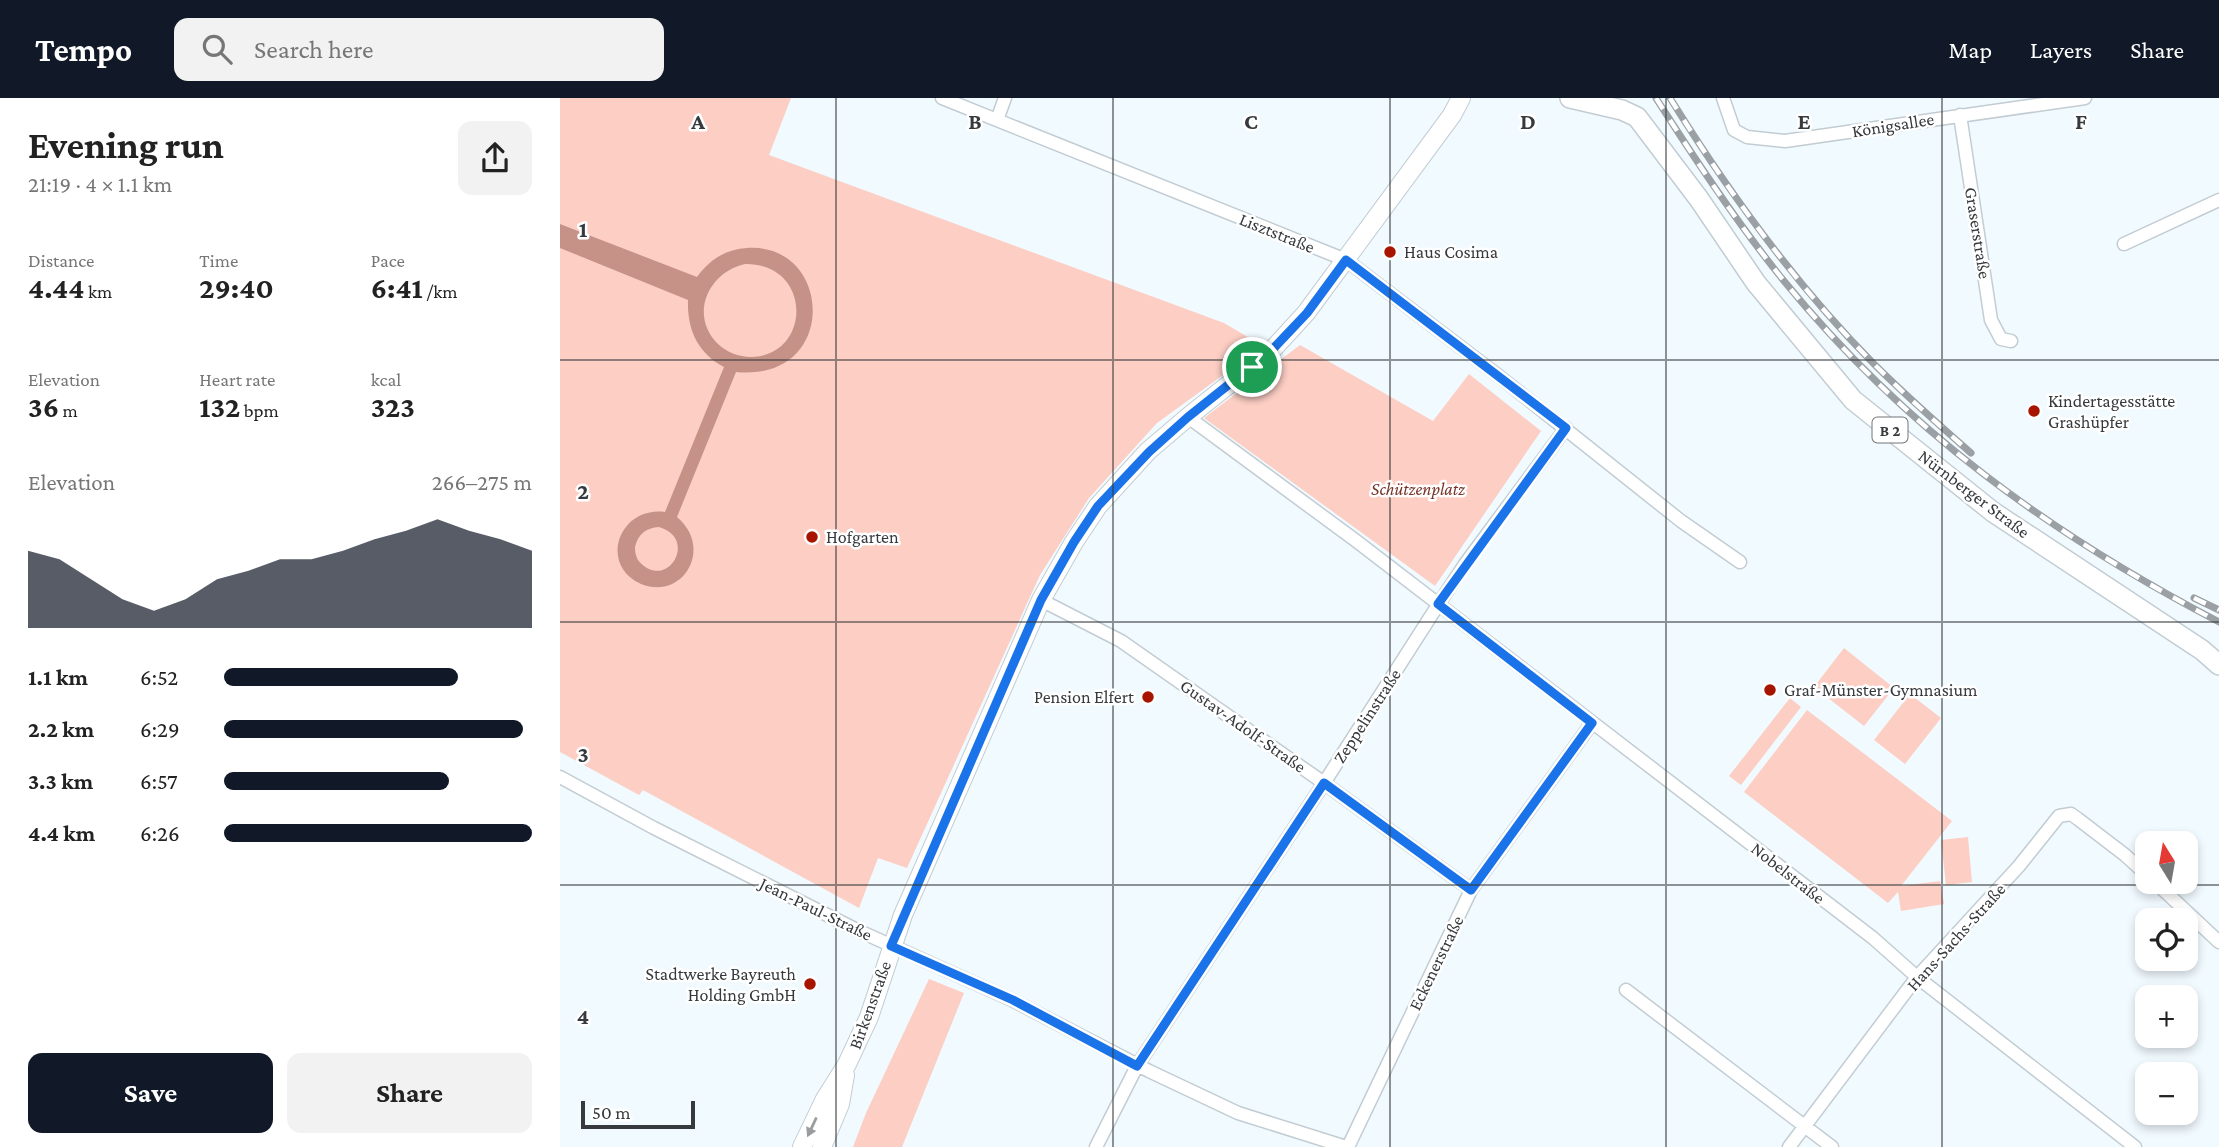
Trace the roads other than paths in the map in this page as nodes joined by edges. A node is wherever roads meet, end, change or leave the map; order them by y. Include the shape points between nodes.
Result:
1 (942, 98) edge
2 (1006, 98) edge
3 (1461, 98) edge
4 (1570, 98) edge
5 (2085, 98) edge
6 (1723, 99) edge
7 (1961, 115) junction
8 (997, 120) junction
9 (2219, 200) edge
10 (2124, 244) dead end
11 (1346, 260) junction
12 (2011, 341) dead end
13 (1188, 417) junction
14 (1566, 428) junction
15 (1740, 562) dead end
16 (1041, 600) junction
17 (1438, 604) junction
18 (2219, 665) edge
19 (1592, 723) junction
20 (560, 778) edge
21 (1324, 783) junction
22 (2135, 864) edge
23 (1471, 890) junction
24 (2168, 894) edge
25 (2219, 942) edge
26 (891, 946) junction
27 (1917, 977) junction
28 (1626, 990) dead end
29 (847, 1064) junction
30 (1137, 1066) junction
31 (1806, 1126) junction
32 (802, 1147) edge
33 (822, 1147) edge
34 (1096, 1147) edge
35 (1347, 1147) edge
36 (1788, 1147) edge
37 (1832, 1147) edge
38 (2134, 1147) edge

1 - 8 street, Lisztstraße
2 - 8 street
3 - 11 main road, Birkenstraße
4 - 18 main road, Nürnberger Straße / B 2 via 1637,117 1756,284 1853,400 1993,512
5 - 7 street, Königsallee
6 - 7 street, Königsallee via 1734,130 1785,141
7 - 12 street, Graserstraße via 1991,320 2001,339
8 - 11 street, Lisztstraße
9 - 10 street
11 - 13 main road, Birkenstraße via 1307,313 1272,350
11 - 14 street, Lisztstraße
13 - 16 main road, Birkenstraße via 1098,506
13 - 17 street
14 - 15 street, Lisztstraße via 1681,521
14 - 17 street
16 - 21 street, Gustav-Adolf-Straße via 1121,641
16 - 26 main road, Birkenstraße
17 - 19 street, Nobelstraße
17 - 21 street, Zeppelinstraße
19 - 23 street, Eckenerstraße
19 - 27 street, Nobelstraße via 1873,938
20 - 26 street, Jean-Paul-Straße
21 - 23 street, Gustav-Adolf-Straße
21 - 30 street, Zeppelinstraße
22 - 27 street, Hans-Sachs-Straße via 2071,814 2059,816
23 - 35 street, Eckenerstraße
24 - 25 street
26 - 29 main road, Birkenstraße via 869,1017
26 - 30 street, Jean-Paul-Straße via 1013,1000
27 - 31 street, Hans-Sachs-Straße
27 - 38 street, Nobelstraße
28 - 31 street
29 -> 32 main road, Birkenstraße
29 - 33 main road, Birkenstraße via 840,1104
30 - 34 street, Zeppelinstraße
30 - 35 street, Jean-Paul-Straße via 1238,1113
31 - 36 street, Hans-Sachs-Straße
31 - 37 street

